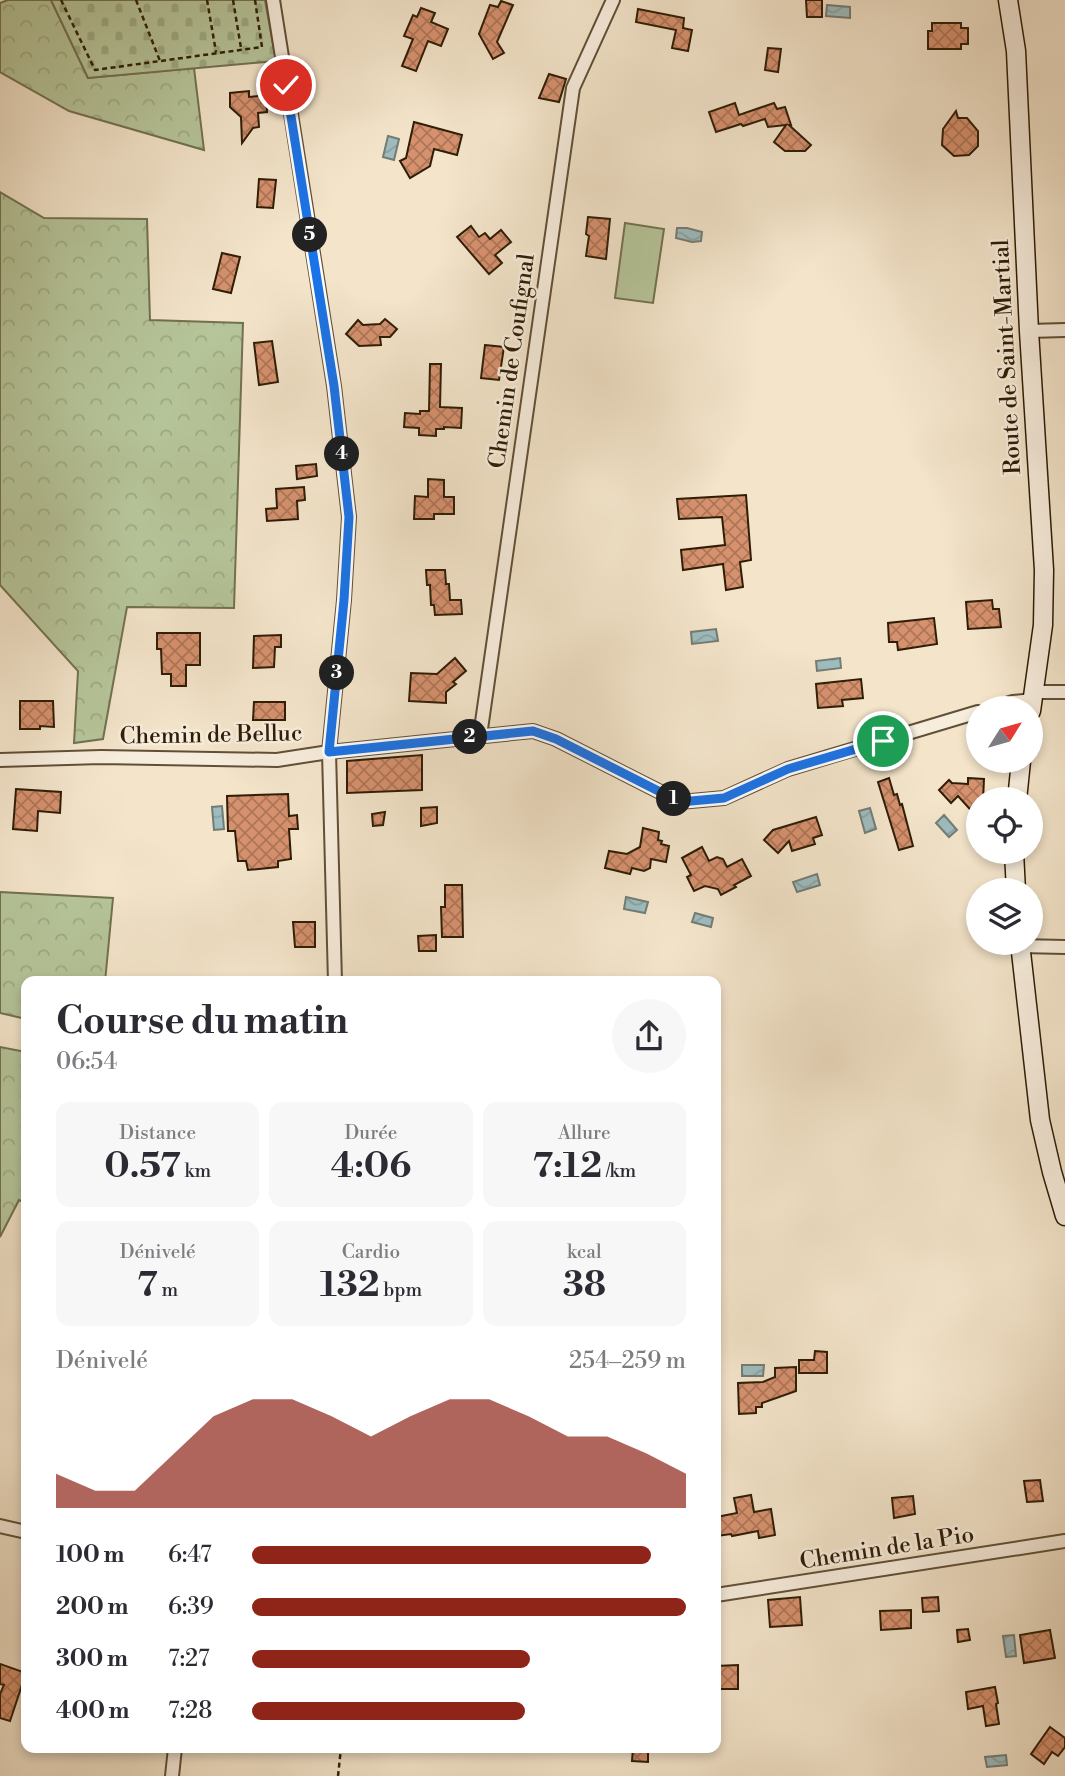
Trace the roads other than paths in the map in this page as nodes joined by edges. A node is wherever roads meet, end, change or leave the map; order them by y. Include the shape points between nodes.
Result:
1 (273, 0) edge
2 (613, 0) edge
3 (1008, 0) edge
4 (1065, 330) edge
5 (1029, 331) junction
6 (1065, 692) edge
7 (1034, 696) edge
8 (1043, 698) edge
9 (966, 716) edge
10 (480, 736) junction
11 (329, 752) junction
12 (0, 760) edge
13 (1043, 946) edge
14 (1065, 947) edge
15 (1021, 955) edge
16 (335, 976) edge
17 (1065, 1216) edge
18 (0, 1525) edge
19 (21, 1531) edge
20 (1065, 1541) edge
21 (721, 1594) edge
22 (174, 1753) edge
23 (172, 1776) edge

1 - 11 street via 334,386 349,517
2 - 10 street, Chemin de Coufignal via 573,89
3 - 5 main road, Route de Saint-Martial via 1016,51
4 - 5 street
5 - 7 main road, Route de Saint-Martial via 1044,570 1043,625
6 - 8 street
9 - 10 street, Chemin de Belluc via 788,769 724,798 680,802 533,731
10 - 11 street, Chemin de Belluc
11 - 12 street, Chemin de Belluc via 277,760
11 - 16 street
13 - 14 street
15 - 17 main road via 1040,1120
18 - 19 street
20 - 21 street, Chemin de la Pio
22 - 23 street

